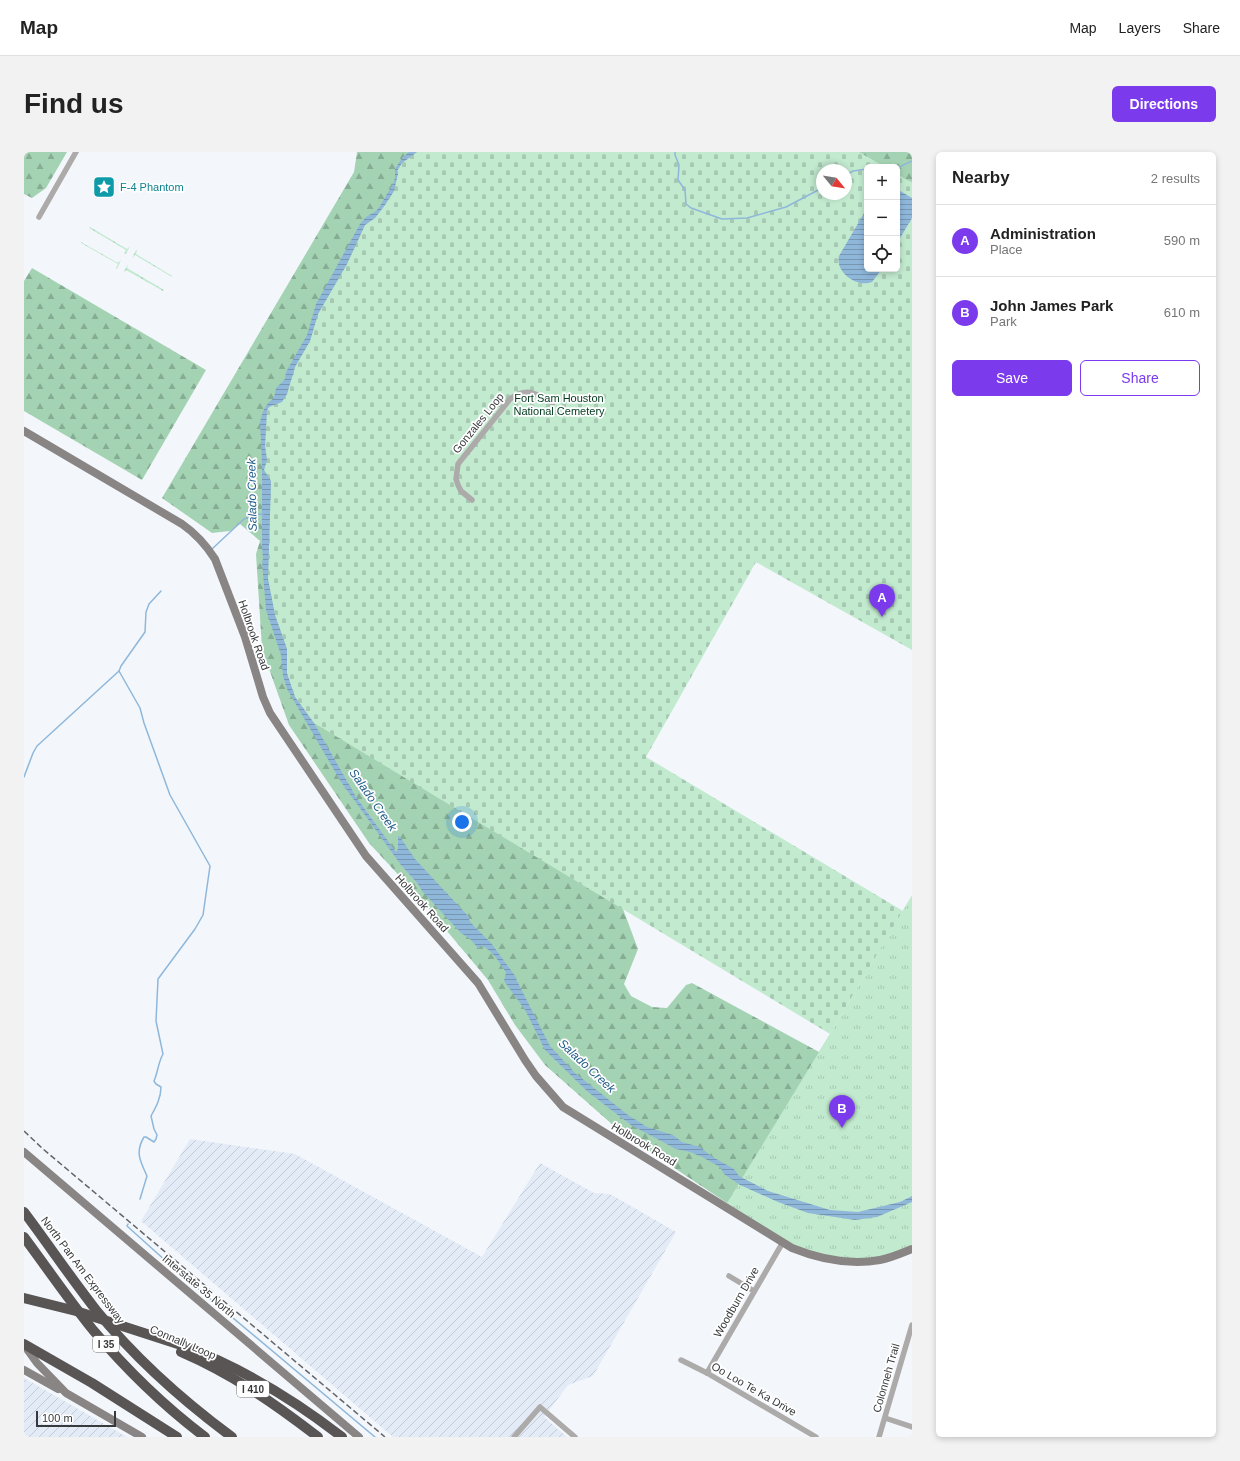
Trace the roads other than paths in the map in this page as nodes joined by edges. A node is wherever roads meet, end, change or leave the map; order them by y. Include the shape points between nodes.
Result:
1 (76, 152) edge
2 (39, 217) dead end
3 (553, 403) dead end
4 (24, 431) edge
5 (472, 500) dead end
6 (24, 1152) edge
7 (24, 1212) edge
8 (24, 1237) edge
9 (784, 1242) junction
10 (24, 1249) edge
11 (912, 1249) edge
12 (729, 1276) dead end
13 (754, 1291) junction
14 (24, 1298) edge
15 (912, 1325) edge
16 (24, 1345) edge
17 (182, 1349) junction
18 (681, 1360) dead end
19 (24, 1370) edge
20 (707, 1373) junction
21 (138, 1378) junction
22 (66, 1393) junction
23 (885, 1418) junction
24 (912, 1427) edge
25 (142, 1437) edge
26 (177, 1437) edge
27 (205, 1437) edge
28 (232, 1437) edge
29 (318, 1437) edge
30 (342, 1437) edge
31 (359, 1437) edge
32 (514, 1437) edge
33 (575, 1437) edge
34 (816, 1437) edge
35 (879, 1437) edge

1 - 2 street
3 - 5 street, Gonzales Loop via 528,392 522,392 510,399 458,464 458,485
4 - 9 street, Holbrook Road via 182,524 209,550 215,559 245,637 270,712 366,856 478,983 525,1060 563,1107
6 - 31 street, Interstate 35 North
7 - 28 highway, North Pan Am Expressway / I 35 via 96,1310 134,1353 175,1391
8 - 21 highway, I 35 via 93,1329
9 - 11 street, Holbrook Road via 804,1253 840,1260 879,1260
9 - 13 street, Woodburn Drive
10 - 21 highway via 94,1337
12 - 13 street
13 - 20 street, Woodburn Drive
14 - 17 highway, Connally Loop / I 410, bridge
15 - 23 street, Colonneh Trail
16 - 22 street via 37,1363
16 - 26 highway via 92,1383
17 - 29 highway, Connally Loop / I 410 via 266,1397
17 - 30 highway via 219,1360 257,1379 307,1410
18 - 20 street, Oo Loo Te Ka Drive
19 - 22 street
20 - 34 street, Oo Loo Te Ka Drive
21 - 27 highway, I 35
22 - 25 street
23 - 24 street
23 - 35 street, Colonneh Trail
32 - 33 street via 540,1407

